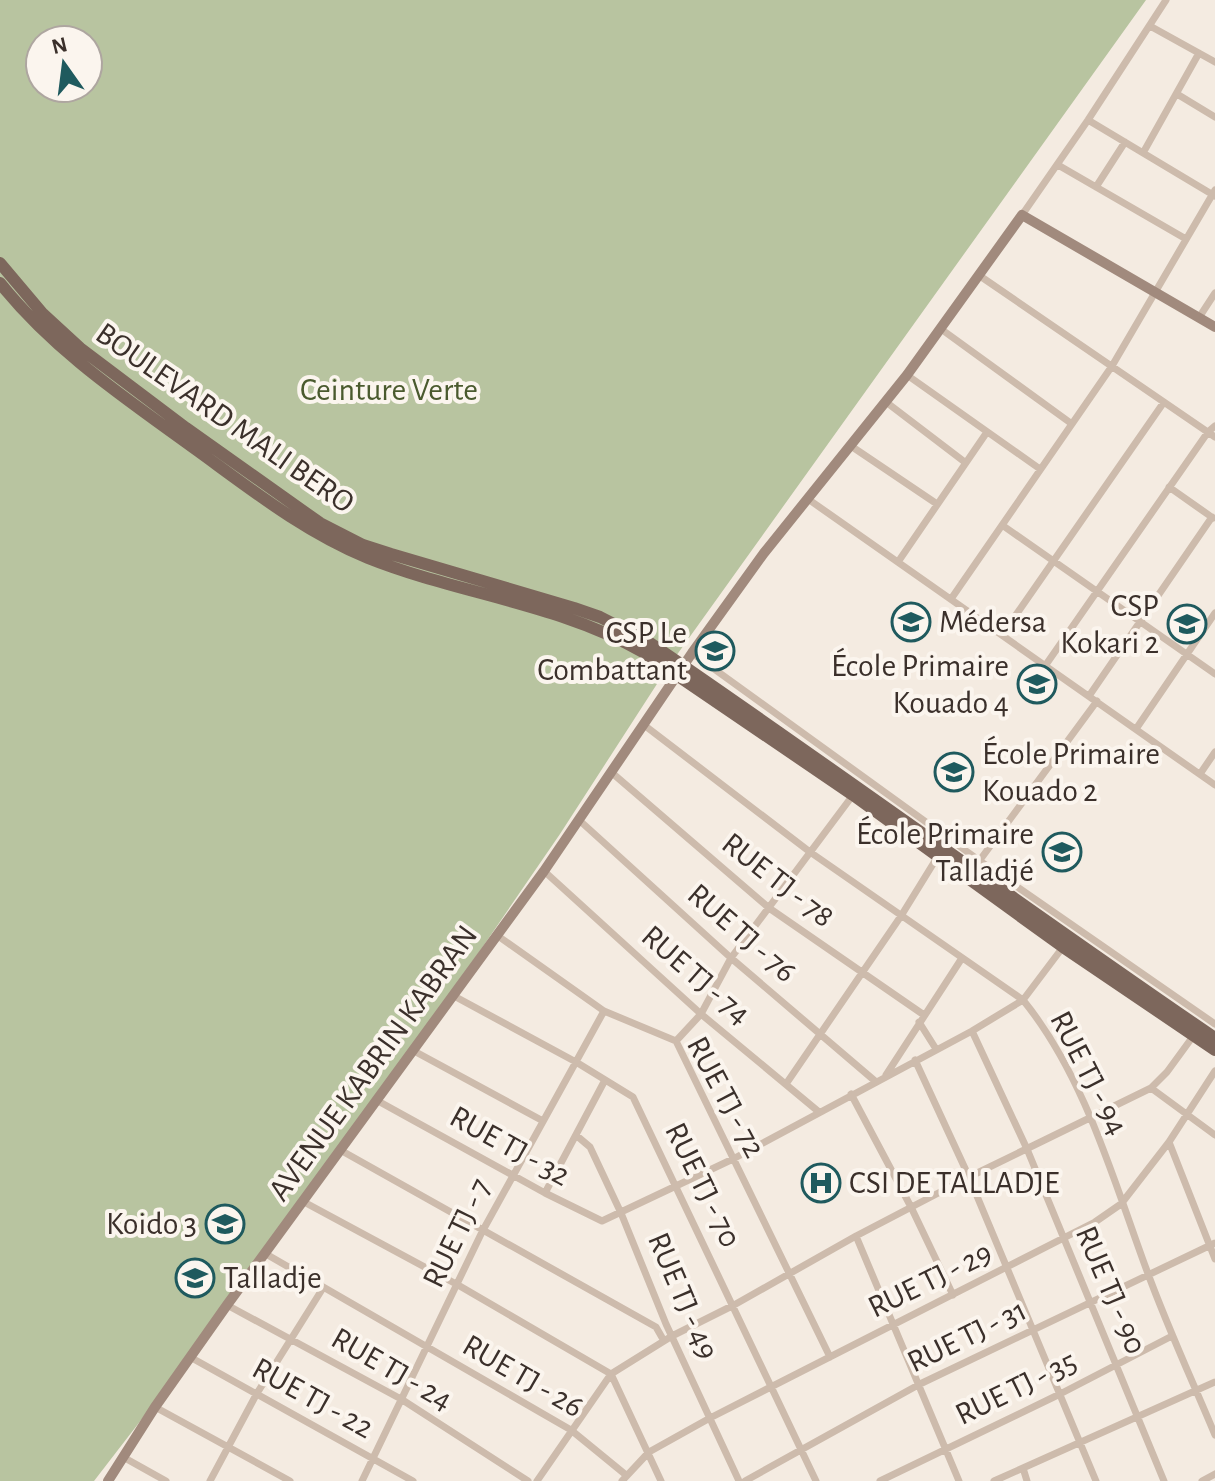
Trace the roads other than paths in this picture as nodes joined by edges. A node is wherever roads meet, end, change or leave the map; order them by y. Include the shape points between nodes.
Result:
1 (1166, 0) edge
2 (1150, 26) junction
3 (1199, 53) junction
4 (1215, 62) edge
5 (1177, 94) junction
6 (1215, 117) edge
7 (1088, 120) junction
8 (1125, 142) junction
9 (1143, 153) junction
10 (1058, 165) junction
11 (1096, 187) junction
12 (1214, 193) edge
13 (1022, 215) junction
14 (1186, 239) junction
15 (0, 263) edge
16 (980, 276) junction
17 (0, 283) edge
18 (1156, 291) junction
19 (1215, 293) edge
20 (1200, 316) junction
21 (1215, 327) edge
22 (941, 329) junction
23 (1112, 366) junction
24 (907, 375) junction
25 (886, 402) junction
26 (1164, 402) junction
27 (1072, 424) junction
28 (1215, 426) edge
29 (987, 432) junction
30 (1211, 434) edge
31 (851, 446) junction
32 (966, 463) junction
33 (1040, 469) junction
34 (1169, 487) junction
35 (808, 499) junction
36 (937, 504) junction
37 (1213, 518) edge
38 (1002, 525) junction
39 (1054, 561) junction
40 (898, 562) junction
41 (1096, 591) junction
42 (951, 599) junction
43 (1215, 613) edge
44 (1140, 622) junction
45 (1002, 635) junction
46 (692, 653) junction
47 (1187, 654) junction
48 (667, 661) junction
49 (1045, 666) junction
50 (680, 670) junction
51 (1215, 674) edge
52 (727, 678) junction
53 (695, 680) junction
54 (718, 689) junction
55 (1093, 699) junction
56 (644, 725) junction
57 (1136, 729) junction
58 (1215, 752) edge
59 (611, 772) junction
60 (1200, 774) junction
61 (1215, 785) edge
62 (853, 795) junction
63 (579, 820) junction
64 (940, 851) junction
65 (810, 852) junction
66 (976, 864) junction
67 (544, 871) junction
68 (769, 908) junction
69 (901, 916) junction
70 (498, 936) junction
71 (1063, 947) junction
72 (731, 958) junction
73 (962, 958) junction
74 (862, 973) junction
75 (454, 996) junction
76 (1023, 1000) junction
77 (604, 1011) junction
78 (701, 1014) junction
79 (922, 1019) junction
80 (1215, 1024) edge
81 (972, 1031) junction
82 (819, 1034) junction
83 (1194, 1035) junction
84 (1215, 1038) edge
85 (676, 1041) junction
86 (936, 1049) junction
87 (1215, 1050) edge
88 (414, 1051) junction
89 (915, 1060) junction
90 (576, 1062) junction
91 (1215, 1071) edge
92 (885, 1076) junction
93 (605, 1080) junction
94 (875, 1081) junction
95 (786, 1084) junction
96 (1151, 1088) junction
97 (851, 1094) junction
98 (378, 1101) junction
99 (819, 1112) junction
100 (1187, 1115) junction
101 (1090, 1119) junction
102 (543, 1121) junction
103 (1215, 1135) edge
104 (577, 1136) junction
105 (1169, 1142) junction
106 (1027, 1149) junction
107 (342, 1151) junction
108 (733, 1159) junction
109 (513, 1174) junction
110 (969, 1177) junction
111 (677, 1187) junction
112 (545, 1193) junction
113 (304, 1202) junction
114 (1121, 1204) junction
115 (911, 1207) junction
116 (621, 1213) junction
117 (482, 1232) junction
118 (856, 1236) junction
119 (1065, 1240) junction
120 (1212, 1244) edge
121 (266, 1254) junction
122 (1215, 1259) edge
123 (1008, 1268) junction
124 (790, 1274) junction
125 (1148, 1274) junction
126 (458, 1285) junction
127 (323, 1288) junction
128 (953, 1295) junction
129 (1091, 1302) junction
130 (227, 1305) junction
131 (734, 1305) junction
132 (893, 1324) junction
133 (1033, 1330) junction
134 (1172, 1336) junction
135 (668, 1338) junction
136 (291, 1340) junction
137 (427, 1348) junction
138 (190, 1357) junction
139 (830, 1357) junction
140 (1117, 1364) junction
141 (611, 1374) junction
142 (1215, 1382) edge
143 (920, 1384) junction
144 (773, 1386) junction
145 (1196, 1391) junction
146 (1060, 1394) junction
147 (256, 1395) junction
148 (401, 1399) junction
149 (155, 1407) junction
150 (1139, 1417) junction
151 (710, 1418) junction
152 (571, 1430) junction
153 (1215, 1435) edge
154 (1080, 1444) junction
155 (227, 1446) junction
156 (947, 1449) junction
157 (803, 1451) junction
158 (649, 1452) junction
159 (123, 1457) junction
160 (372, 1458) junction
161 (1023, 1468) junction
162 (1215, 1474) edge
163 (624, 1478) edge
164 (108, 1481) edge
165 (166, 1481) edge
166 (210, 1481) edge
167 (290, 1481) edge
168 (362, 1481) edge
169 (413, 1481) edge
170 (528, 1481) edge
171 (537, 1481) edge
172 (661, 1481) edge
173 (739, 1481) edge
174 (745, 1481) edge
175 (816, 1481) edge
176 (880, 1481) edge
177 (959, 1481) edge
178 (994, 1481) edge
179 (1027, 1481) edge
180 (1096, 1481) edge
181 (1164, 1481) edge
182 (1202, 1481) edge

1 - 2 street
2 - 3 street
2 - 7 street
3 - 4 street
3 - 5 street
5 - 6 street
5 - 9 street
7 - 8 street
7 - 10 street
8 - 9 street
8 - 11 street
9 - 12 street
10 - 11 street
10 - 13 street
11 - 14 street
12 - 14 street
13 - 16 street, AVENUE KABRIN KABRAN
13 - 18 street
14 - 18 street
15 - 48 main road, BOULEVARD MALI BERO via 80,348 320,523 363,545 600,617 647,641
16 - 22 street, AVENUE KABRIN KABRAN
16 - 23 street
17 - 48 main road, BOULEVARD MALI BERO via 79,363 315,534 382,563 563,616
18 - 20 street
18 - 23 street
19 - 20 street
20 - 21 street
22 - 24 street, AVENUE KABRIN KABRAN
22 - 27 street
23 - 26 street
23 - 27 street
24 - 25 street, AVENUE KABRIN KABRAN
24 - 29 street
25 - 31 street, AVENUE KABRIN KABRAN
25 - 32 street
26 - 30 street
26 - 39 street
27 - 33 street
28 - 30 street
29 - 32 street
29 - 33 street
30 - 34 street
31 - 35 street, AVENUE KABRIN KABRAN
31 - 36 street
32 - 36 street
33 - 38 street
34 - 37 street
34 - 41 street
35 - 40 street
35 - 46 street, AVENUE KABRIN KABRAN
36 - 40 street
37 - 44 street
38 - 39 street
38 - 42 street
39 - 41 street
39 - 45 street
40 - 42 street
41 - 44 street
41 - 49 street
42 - 45 street
43 - 47 street
44 - 47 street
44 - 55 street
45 - 49 street
46 - 50 street, AVENUE KABRIN KABRAN
46 - 52 street
47 - 51 street
47 - 57 street
48 - 50 main road
49 - 55 street
50 - 53 main road
50 - 56 street, AVENUE KABRIN KABRAN
52 - 54 street
52 - 66 street
53 - 54 main road
53 - 62 main road
54 - 64 main road
55 - 57 street
55 - 66 street
56 - 59 street, AVENUE KABRIN KABRAN
56 - 65 street, RUE TJ - 94
57 - 60 street
58 - 60 street
59 - 63 street, AVENUE KABRIN KABRAN
59 - 68 street, RUE TJ - 78
60 - 61 street
62 - 64 main road
62 - 65 street
63 - 67 street, AVENUE KABRIN KABRAN
63 - 72 street, RUE TJ - 76
64 - 66 main road
64 - 69 street
64 - 71 main road
65 - 68 street
65 - 69 street, RUE TJ - 94
66 - 80 street
66 - 84 main road via 1070,939
67 - 70 street, AVENUE KABRIN KABRAN
67 - 78 street, RUE TJ - 74
68 - 72 street
68 - 74 street, RUE TJ - 78
69 - 73 street, RUE TJ - 94
69 - 74 street
70 - 75 street, AVENUE KABRIN KABRAN
70 - 77 street, RUE TJ - 72
71 - 76 street
71 - 83 main road
72 - 78 street
72 - 82 street, RUE TJ - 76
73 - 76 street, RUE TJ - 94
73 - 79 street
74 - 79 street, RUE TJ - 78
74 - 82 street
75 - 88 street, AVENUE KABRIN KABRAN
75 - 90 street, RUE TJ - 70
76 - 81 street
76 - 101 street, RUE TJ - 94 via 1051,1038
77 - 85 street, RUE TJ - 72
77 - 90 street, RUE TJ - 7
78 - 85 street
78 - 95 street, RUE TJ - 74
79 - 86 street
79 - 92 street
81 - 86 street
81 - 106 street, RUE TJ - 90
82 - 94 street, RUE TJ - 76
82 - 95 street
83 - 87 main road
83 - 96 street
85 - 108 street, RUE TJ - 72
86 - 89 street
88 - 98 street, AVENUE KABRIN KABRAN
88 - 102 street
89 - 92 street
89 - 110 street
90 - 93 street, RUE TJ - 70
90 - 102 street, RUE TJ - 7
91 - 100 street, RUE TJ - 29
92 - 94 street
93 - 104 street
93 - 111 street, RUE TJ - 70 via 633,1097
94 - 97 street
95 - 99 street, RUE TJ - 74
96 - 100 street
96 - 101 street
97 - 99 street
97 - 115 street
98 - 107 street, AVENUE KABRIN KABRAN
98 - 109 street, RUE TJ - 32
99 - 108 street
100 - 103 street
100 - 105 street, RUE TJ - 29
101 - 106 street
101 - 114 street, RUE TJ - 94
102 - 109 street, RUE TJ - 7
104 - 112 street
104 - 116 street, RUE TJ - 49 via 589,1143
105 - 114 street, RUE TJ - 29
105 - 120 street
106 - 110 street
106 - 119 street, RUE TJ - 90
107 - 113 street, AVENUE KABRIN KABRAN
107 - 117 street
108 - 111 street
108 - 124 street, RUE TJ - 72
109 - 112 street, RUE TJ - 32
109 - 117 street, RUE TJ - 7
110 - 115 street
110 - 123 street
111 - 116 street
111 - 131 street, RUE TJ - 70
112 - 116 street, RUE TJ - 32 via 598,1220
113 - 121 street, AVENUE KABRIN KABRAN
113 - 126 street
114 - 119 street, RUE TJ - 29
114 - 125 street, RUE TJ - 94
115 - 118 street
115 - 128 street
116 - 135 street, RUE TJ - 49
117 - 126 street, RUE TJ - 7
117 - 135 street
118 - 124 street
118 - 132 street
119 - 123 street, RUE TJ - 29
119 - 129 street, RUE TJ - 90
120 - 122 street
120 - 125 street, RUE TJ - 31
121 - 127 street, RUE TJ - 26
121 - 130 street, AVENUE KABRIN KABRAN
123 - 128 street, RUE TJ - 29
123 - 133 street
124 - 131 street
124 - 139 street, RUE TJ - 72
125 - 129 street, RUE TJ - 31
125 - 134 street, RUE TJ - 94
126 - 137 street, RUE TJ - 7
126 - 141 street
127 - 136 street
127 - 137 street, RUE TJ - 26
128 - 132 street, RUE TJ - 29
129 - 133 street, RUE TJ - 31
129 - 140 street, RUE TJ - 90
130 - 136 street, RUE TJ - 24
130 - 138 street, AVENUE KABRIN KABRAN
131 - 135 street
131 - 144 street, RUE TJ - 70
132 - 139 street, RUE TJ - 29
132 - 143 street
133 - 143 street, RUE TJ - 31
133 - 146 street
134 - 140 street, RUE TJ - 35
134 - 145 street, RUE TJ - 94
135 - 141 street
135 - 151 street, RUE TJ - 49
136 - 147 street
136 - 148 street, RUE TJ - 24
137 - 148 street, RUE TJ - 7
137 - 152 street, RUE TJ - 26
138 - 147 street, RUE TJ - 22
138 - 149 street, AVENUE KABRIN KABRAN
139 - 144 street, RUE TJ - 29
140 - 146 street, RUE TJ - 35
140 - 150 street, RUE TJ - 90
141 - 152 street
141 - 158 street
142 - 145 street
143 - 156 street
143 - 157 street, RUE TJ - 31
144 - 151 street, RUE TJ - 29
144 - 157 street, RUE TJ - 70
145 - 150 street
145 - 153 street, RUE TJ - 94
146 - 154 street
146 - 156 street, RUE TJ - 35
147 - 155 street
147 - 160 street, RUE TJ - 22
148 - 160 street, RUE TJ - 7
148 - 170 street, RUE TJ - 24
149 - 155 street
149 - 159 street, AVENUE KABRIN KABRAN
150 - 154 street
150 - 181 street, RUE TJ - 90
151 - 158 street, RUE TJ - 29
151 - 173 street, RUE TJ - 49
152 - 163 street, RUE TJ - 26
152 - 171 street
154 - 161 street
154 - 180 street
155 - 166 street
155 - 167 street
156 - 176 street, RUE TJ - 35
156 - 177 street
157 - 174 street, RUE TJ - 31
157 - 175 street, RUE TJ - 70
158 - 163 street, RUE TJ - 29
158 - 172 street
159 - 164 street, AVENUE KABRIN KABRAN
159 - 165 street
160 - 168 street, RUE TJ - 7
160 - 169 street, RUE TJ - 22
161 - 178 street
161 - 179 street
162 - 182 street

